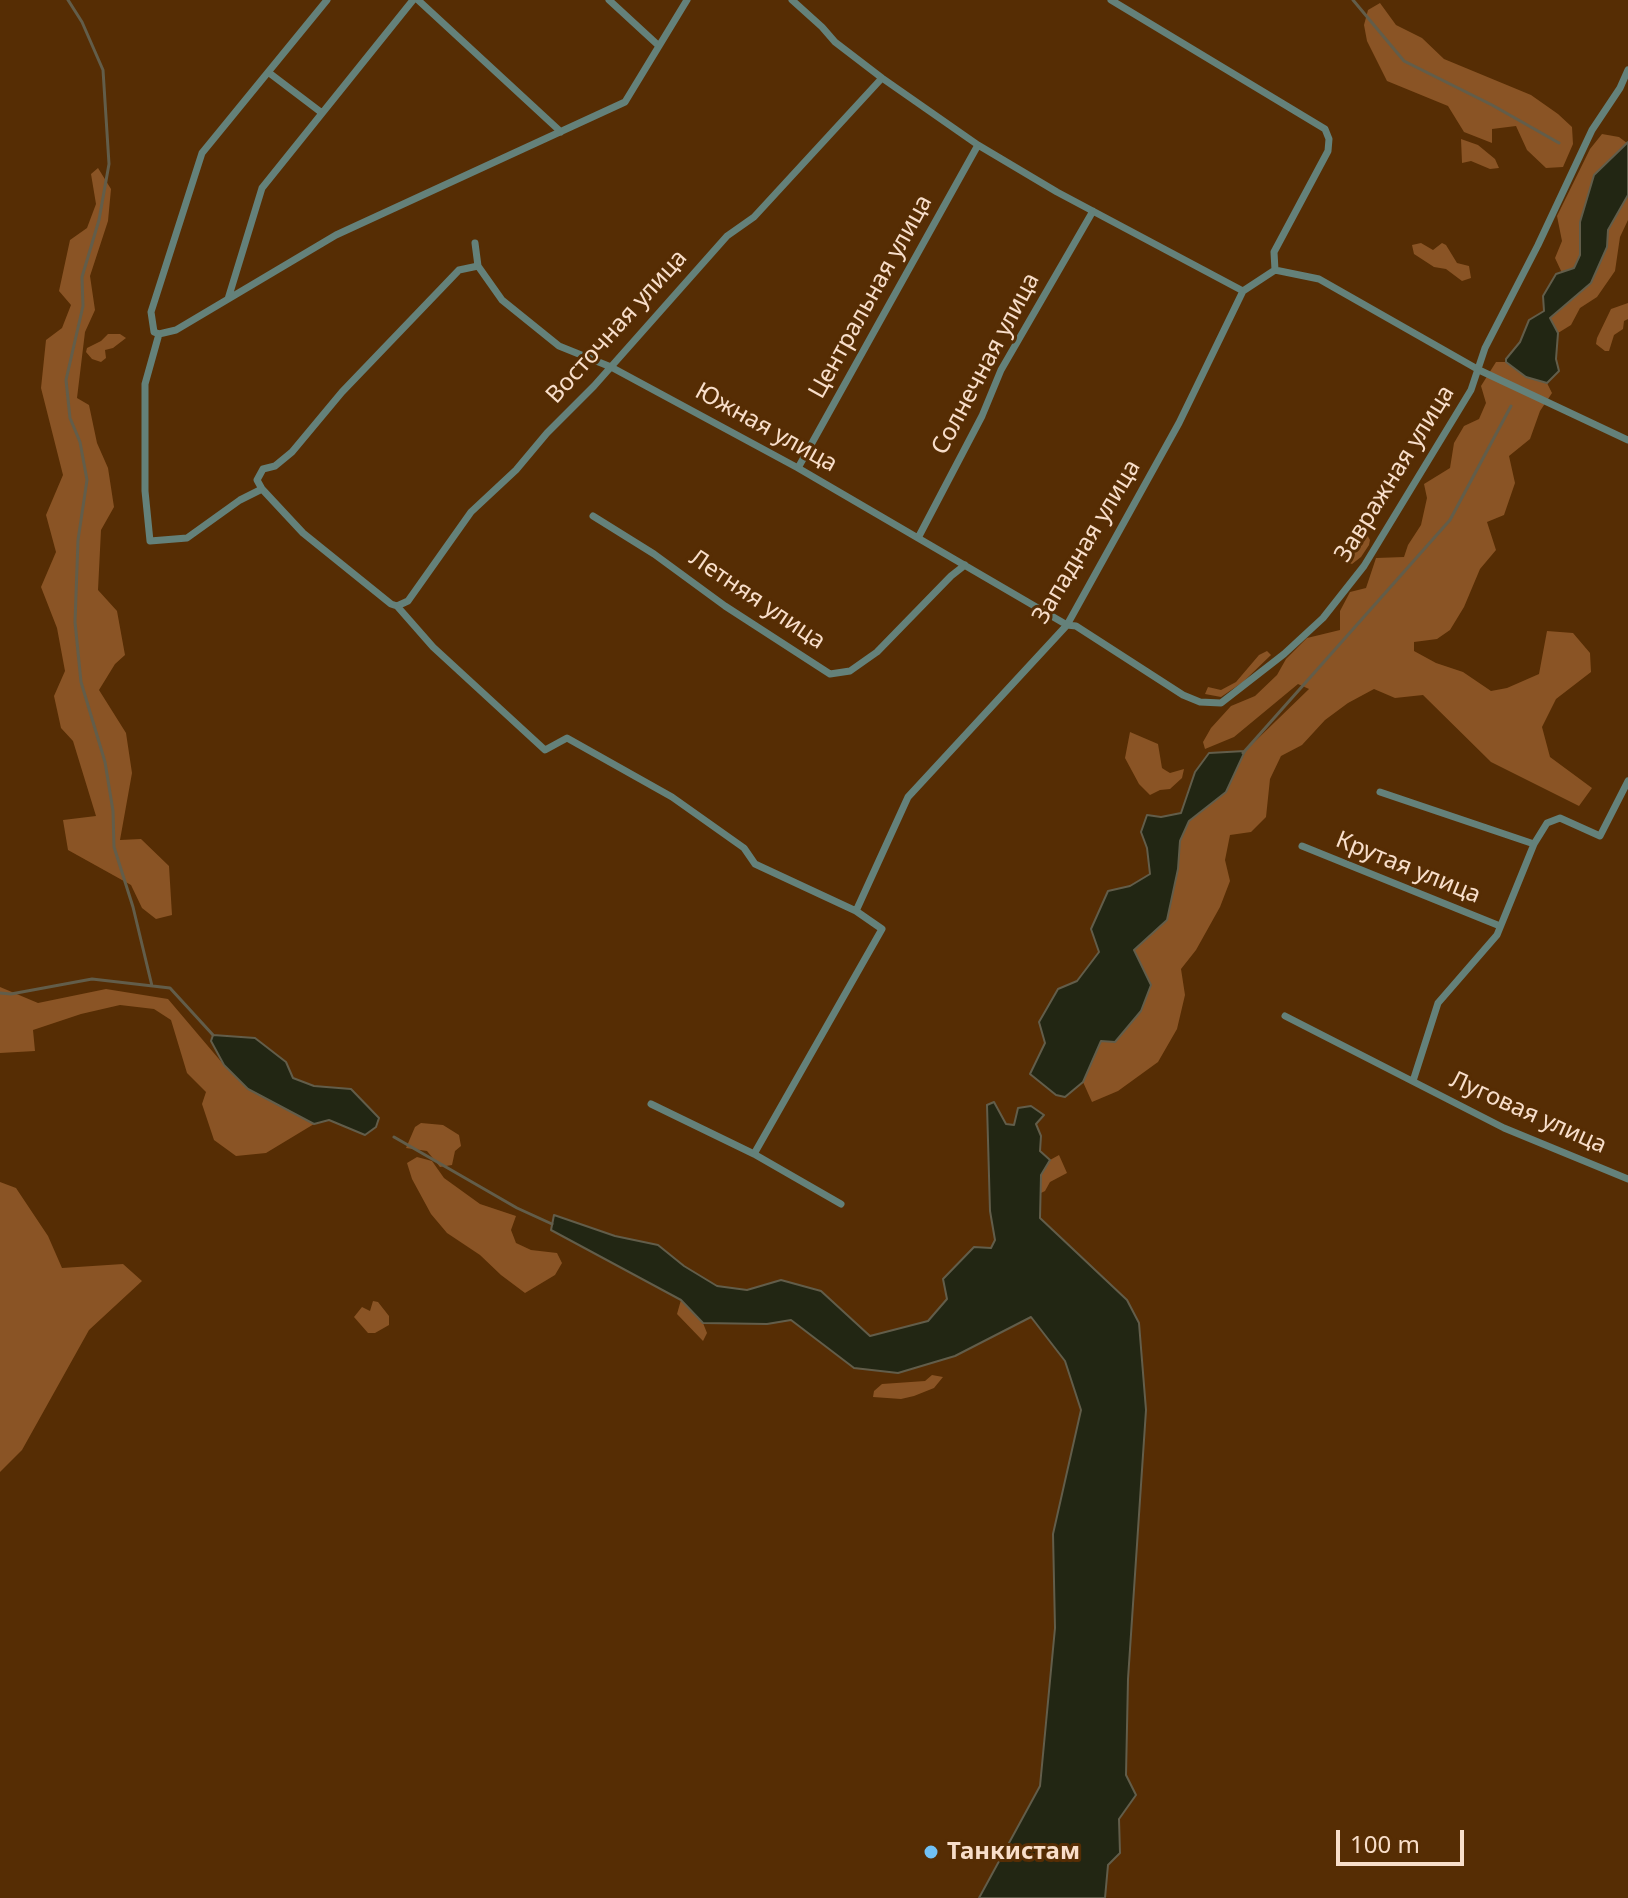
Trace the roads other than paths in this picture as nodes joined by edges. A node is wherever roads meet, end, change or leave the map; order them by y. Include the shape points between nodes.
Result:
1 (327, 0) edge
2 (416, 0) edge
3 (609, 0) edge
4 (687, 0) edge
5 (792, 0) edge
6 (1111, 0) edge
7 (659, 46) junction
8 (1628, 70) edge
9 (268, 72) junction
10 (882, 78) junction
11 (322, 113) junction
12 (561, 132) junction
13 (978, 145) junction
14 (1093, 211) junction
15 (475, 243) dead end
16 (478, 266) junction
17 (1275, 270) junction
18 (1243, 291) junction
19 (228, 299) junction
20 (159, 334) junction
21 (611, 367) junction
22 (1479, 370) junction
23 (1628, 440) edge
24 (798, 468) junction
25 (262, 489) junction
26 (593, 516) dead end
27 (918, 538) junction
28 (965, 565) junction
29 (394, 605) junction
30 (1067, 625) junction
31 (1628, 781) edge
32 (1380, 792) dead end
33 (1534, 844) junction
34 (1302, 846) dead end
35 (856, 911) junction
36 (1500, 926) junction
37 (1285, 1016) dead end
38 (1413, 1081) junction
39 (651, 1104) dead end
40 (754, 1154) junction
41 (1628, 1179) edge
42 (841, 1204) dead end

1 - 9 street
2 - 11 street
2 - 12 street
3 - 7 street
4 - 7 street
5 - 10 street
6 - 17 street via 1325,129 1328,151 1274,252
7 - 12 street via 625,102
8 - 22 street, Завражная улица via 1592,130
9 - 11 street
9 - 20 street via 202,153 151,312 154,332
10 - 13 street
10 - 21 street, Восточная улица via 754,217 727,236
11 - 19 street via 262,188
12 - 19 street via 336,235
13 - 14 street
13 - 24 street, Центральная улица
14 - 18 street
14 - 27 street, Солнечная улица via 1001,370
15 - 16 street, Южная улица
16 - 21 street, Южная улица via 502,300 559,346
16 - 25 street via 459,270 292,452 263,469 257,480
17 - 18 street
17 - 22 street via 1319,279
18 - 30 street, Западная улица via 1179,423
19 - 20 street via 176,330
20 - 25 street via 145,384 150,541 187,538
21 - 24 street, Южная улица
21 - 29 street, Восточная улица via 471,512 408,601
22 - 23 street
22 - 30 street, Завражная улица via 1364,566 1323,618 1221,703 1183,695
24 - 27 street, Южная улица
25 - 29 street via 303,533
26 - 28 street, Летняя улица via 830,674 850,671 877,652
27 - 28 street, Южная улица
28 - 30 street, Южная улица
29 - 35 street via 545,750 567,738 672,797 744,848 755,864
30 - 35 street, Западная улица via 908,797
31 - 33 street, Луговая улица via 1600,836 1560,818 1547,823
32 - 33 street
33 - 36 street, Луговая улица
34 - 36 street, Крутая улица
35 - 40 street via 882,929
36 - 38 street, Луговая улица via 1438,1003
37 - 38 street, Луговая улица
38 - 41 street, Луговая улица via 1504,1128
39 - 40 street
40 - 42 street

